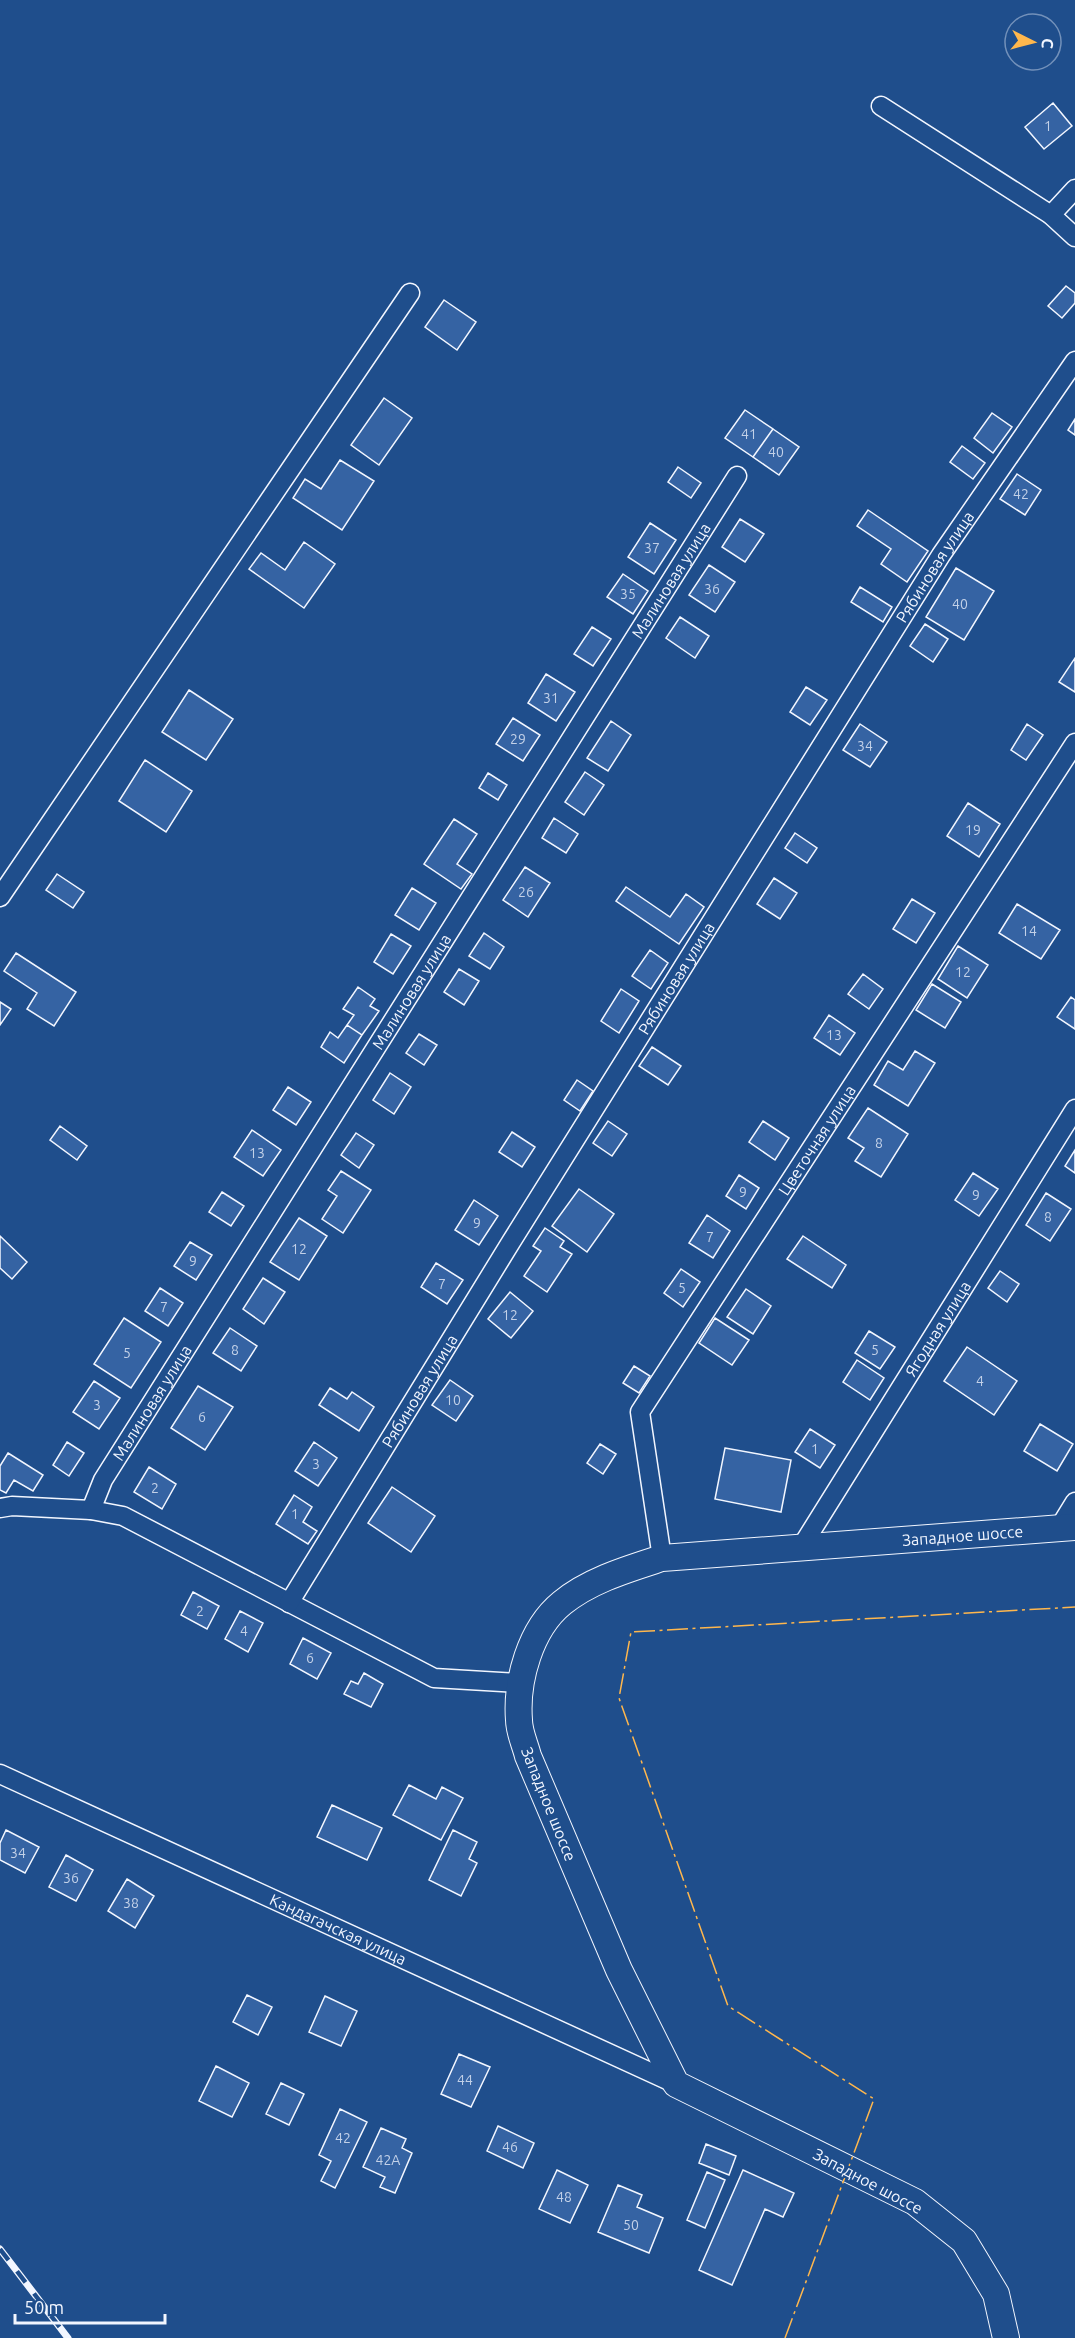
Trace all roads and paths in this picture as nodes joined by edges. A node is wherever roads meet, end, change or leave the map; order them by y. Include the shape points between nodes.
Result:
1 (881, 106) dead end
2 (1075, 189) edge
3 (1051, 215) junction
4 (1075, 237) edge
5 (410, 293) dead end
6 (1075, 361) edge
7 (737, 476) dead end
8 (1075, 743) edge
9 (0, 897) edge
10 (1075, 1109) edge
11 (1075, 1502) edge
12 (0, 1508) edge
13 (91, 1510) junction
14 (1067, 1527) edge
15 (800, 1549) junction
16 (662, 1558) junction
17 (289, 1603) junction
18 (519, 1683) junction
19 (0, 1774) edge
20 (676, 2084) junction
21 (1006, 2338) edge

1 - 3 street
2 - 3 street
3 - 4 street
5 - 9 street
6 - 17 street, Рябиновая улица via 941,555
7 - 13 street, Малиновая улица via 103,1480
8 - 16 street, Цветочная улица via 640,1412
10 - 15 street, Ягодная улица
11 - 14 street
12 - 13 street
13 - 17 street via 123,1516
14 - 15 main road, Западное шоссе
15 - 16 main road, Западное шоссе
16 - 18 main road, Западное шоссе via 600,1580 561,1604 534,1639
17 - 18 street via 434,1678
18 - 20 main road, Западное шоссе via 519,1722 528,1756 619,1970
19 - 20 street, Кандагачская улица
20 - 21 main road, Западное шоссе via 915,2202 964,2241 996,2294

